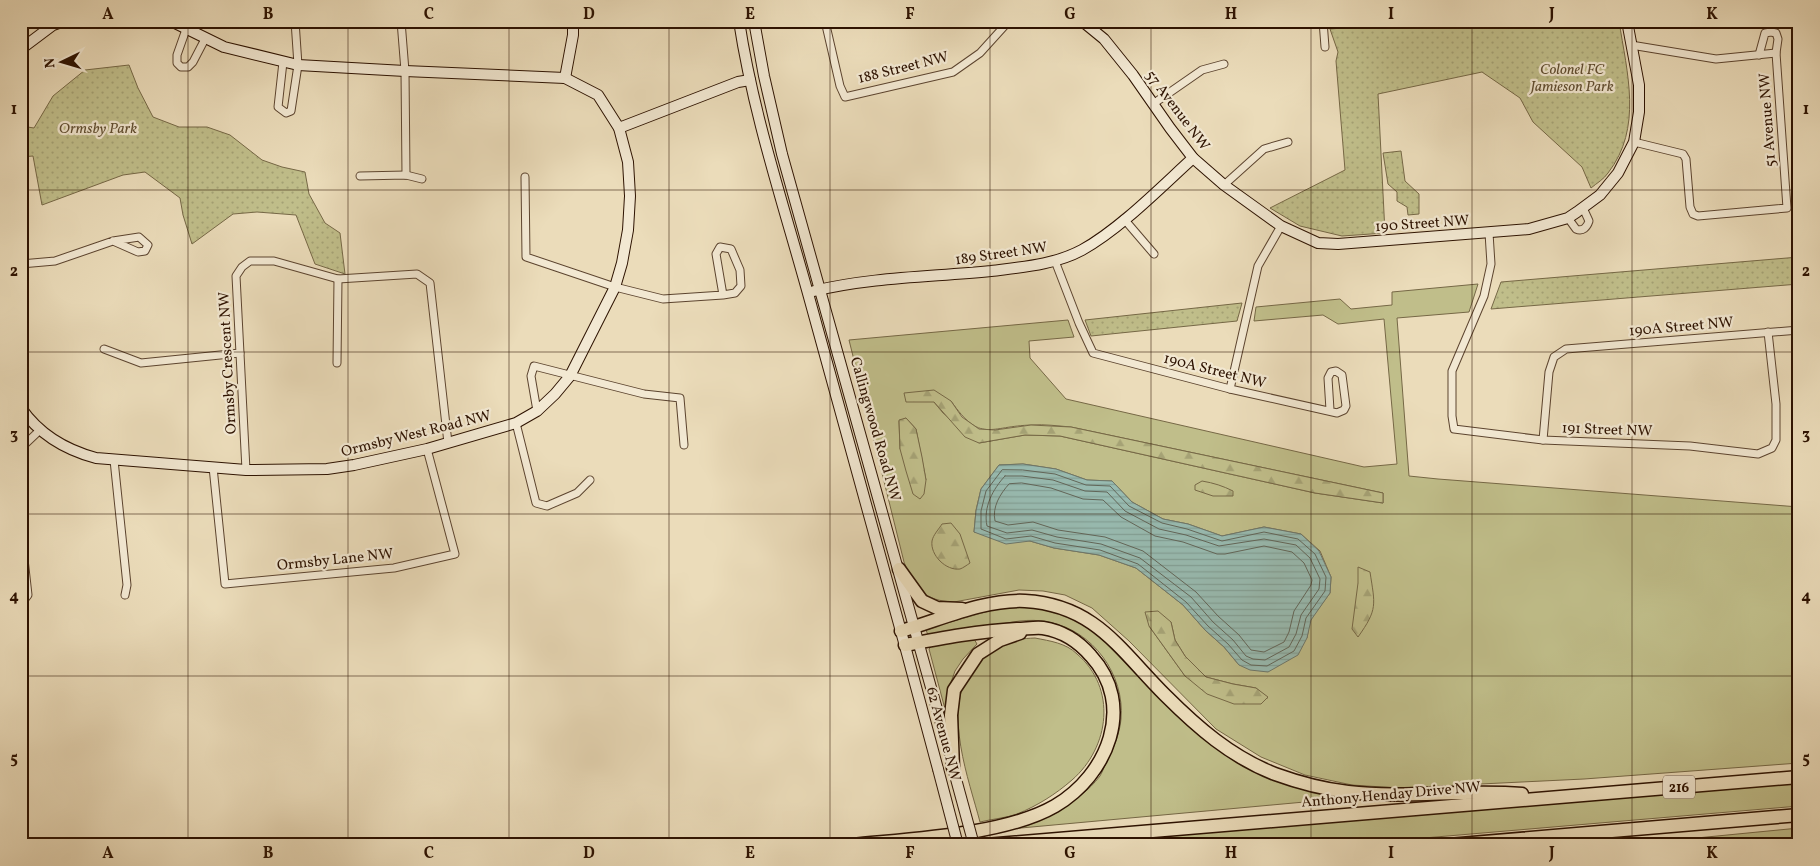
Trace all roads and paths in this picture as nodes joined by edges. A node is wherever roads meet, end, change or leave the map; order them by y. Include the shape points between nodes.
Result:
1 (64, 21) edge
2 (171, 21) edge
3 (295, 21) edge
4 (401, 21) edge
5 (573, 21) edge
6 (740, 21) edge
7 (754, 21) edge
8 (825, 21) edge
9 (1009, 21) edge
10 (1082, 21) edge
11 (1323, 21) edge
12 (1628, 21) edge
13 (187, 25) edge
14 (205, 39) junction
15 (1631, 45) junction
16 (1326, 46) dead end
17 (21, 49) edge
18 (1776, 53) junction
19 (1759, 55) junction
20 (282, 62) junction
21 (1224, 64) dead end
22 (298, 65) junction
23 (405, 71) junction
24 (764, 76) junction
25 (565, 78) junction
26 (750, 80) junction
27 (1153, 104) junction
28 (619, 128) junction
29 (1288, 142) dead end
30 (1634, 142) junction
31 (1193, 158) junction
32 (406, 175) junction
33 (360, 176) dead end
34 (525, 177) dead end
35 (422, 179) dead end
36 (1224, 185) junction
37 (1583, 208) junction
38 (1568, 218) junction
39 (1124, 219) junction
40 (1281, 226) junction
41 (1489, 233) junction
42 (113, 241) dead end
43 (1154, 254) dead end
44 (1055, 261) junction
45 (21, 264) edge
46 (338, 279) junction
47 (615, 287) junction
48 (821, 290) junction
49 (808, 293) junction
50 (723, 295) junction
51 (1799, 330) edge
52 (1768, 332) junction
53 (104, 349) dead end
54 (240, 353) junction
55 (336, 363) dead end
56 (570, 376) junction
57 (1230, 389) junction
58 (21, 408) edge
59 (1330, 410) junction
60 (537, 411) junction
61 (516, 423) junction
62 (40, 430) junction
63 (1543, 440) junction
64 (448, 443) junction
65 (684, 445) dead end
66 (21, 448) edge
67 (426, 449) junction
68 (114, 460) junction
69 (214, 467) junction
70 (246, 470) junction
71 (590, 480) dead end
72 (21, 532) edge
73 (899, 569) junction
74 (125, 595) dead end
75 (21, 604) edge
76 (970, 609) junction
77 (915, 627) junction
78 (1042, 628) junction
79 (901, 631) junction
80 (919, 642) junction
81 (905, 645) junction
82 (953, 768) junction
83 (1799, 776) edge
84 (1559, 797) junction
85 (1799, 815) edge
86 (1503, 840) junction
87 (852, 845) edge
88 (958, 845) edge
89 (974, 845) edge
90 (986, 845) edge
91 (1449, 845) edge
92 (1484, 845) edge

1 - 17 street
2 - 13 street
3 - 22 street
4 - 23 street
5 - 25 street
6 - 26 street, Callingwood Road NW
7 - 24 street, Callingwood Road NW
8 - 9 street, 188 Street NW via 845,97 953,72 980,53
10 - 27 street, 57 Avenue NW via 1104,39
11 - 16 street
12 - 15 street, 190 Street NW
13 - 14 street
13 - 14 street via 177,55 177,63 181,67 188,67 193,62
14 - 20 street
15 - 19 street via 1716,59
15 - 30 street, 190 Street NW via 1639,85
18 - 19 street
18 - 19 street, 51 Avenue NW via 1777,35 1767,32
18 - 30 street, 51 Avenue NW via 1787,208 1693,214 1683,154
20 - 22 street
20 - 22 street via 278,107 286,113 291,111
21 - 27 street via 1202,70
22 - 23 street
23 - 25 street
23 - 32 street
24 - 26 street
24 - 48 street, Callingwood Road NW via 782,154
25 - 28 street, Ormsby West Road NW via 598,95
26 - 28 street
26 - 49 street, Callingwood Road NW
27 - 31 street, 57 Avenue NW
28 - 47 street, Ormsby West Road NW via 628,162 630,196 628,230
29 - 36 street via 1264,149
30 - 37 street, 190 Street NW via 1618,173 1600,195
31 - 36 street, 57 Avenue NW
31 - 39 street, 189 Street NW
32 - 33 street
32 - 35 street
34 - 47 street via 526,257
36 - 40 street, 57 Avenue NW
37 - 38 street, 190 Street NW
37 - 38 street via 1589,221 1585,228 1576,229
38 - 41 street, 190 Street NW via 1529,229
39 - 43 street
39 - 44 street, 189 Street NW via 1082,250
40 - 41 street, 190 Street NW via 1318,242 1338,244
40 - 57 street via 1258,266
41 - 63 street, 191 Street NW via 1491,264 1484,296 1452,371 1454,429
42 - 45 street via 55,261
44 - 48 street, 189 Street NW via 1025,267 857,282
44 - 57 street, 190A Street NW via 1093,353
46 - 54 street, Ormsby Crescent NW via 274,261 250,261 242,267 236,276
46 - 55 street
46 - 64 street, Ormsby Crescent NW via 417,274 430,284
47 - 50 street via 663,299
47 - 56 street, Ormsby West Road NW
48 - 49 street, 189 Street NW
48 - 73 street, Callingwood Road NW
49 - 79 street, Callingwood Road NW
50 - 50 street via 735,293 741,286 740,270 731,249 720,247 716,254
51 - 52 street, 190A Street NW
52 - 63 street, 190A Street NW via 1566,349 1554,357 1549,372
52 - 63 street, 191 Street NW via 1776,404 1776,440 1772,448 1758,454 1690,446
53 - 54 street via 141,363
54 - 70 street, Ormsby Crescent NW
56 - 60 street, Ormsby West Road NW
56 - 60 street via 534,366 531,376
56 - 65 street via 644,394 680,398
57 - 59 street, 190A Street NW
58 - 62 street, Ormsby West Road NW
59 - 59 street via 1337,413 1346,408 1342,375 1336,371 1331,372 1328,378
60 - 61 street, Ormsby West Road NW
61 - 64 street, Ormsby West Road NW
61 - 71 street, Ormsby West Road NW via 536,503 547,506 577,493
62 - 66 street
62 - 68 street, Ormsby West Road NW via 78,453
64 - 67 street, Ormsby West Road NW
67 - 69 street, Ormsby Lane NW via 454,554 394,568 224,584
67 - 70 street, Ormsby West Road NW via 327,469
68 - 69 street, Ormsby West Road NW
68 - 74 street via 127,585
69 - 70 street, Ormsby West Road NW
72 - 75 street via 28,595
73 - 76 highway via 922,601 938,608
73 - 77 street, Callingwood Road NW
76 - 77 highway
76 - 84 highway via 1024,601 1078,613 1107,634 1203,731 1218,743 1274,773 1347,792 1493,791
77 - 79 highway
77 - 80 street, Callingwood Road NW
78 - 80 highway via 1000,630
78 - 82 highway via 1000,640 978,654 967,669 954,690 951,715
78 - 87 highway via 1062,634 1082,646 1099,665 1110,685 1114,714 1112,735 1090,776 1075,793 1032,817 968,832
79 - 81 street, 62 Avenue NW
80 - 81 highway
80 - 82 street, Callingwood Road NW
81 - 88 street, 62 Avenue NW, bridge
82 - 89 street, Callingwood Road NW, bridge
83 - 84 highway, Anthony Henday Drive NW / 216
84 - 90 highway, Anthony Henday Drive NW / 216
85 - 86 highway
86 - 91 highway
86 - 92 highway

